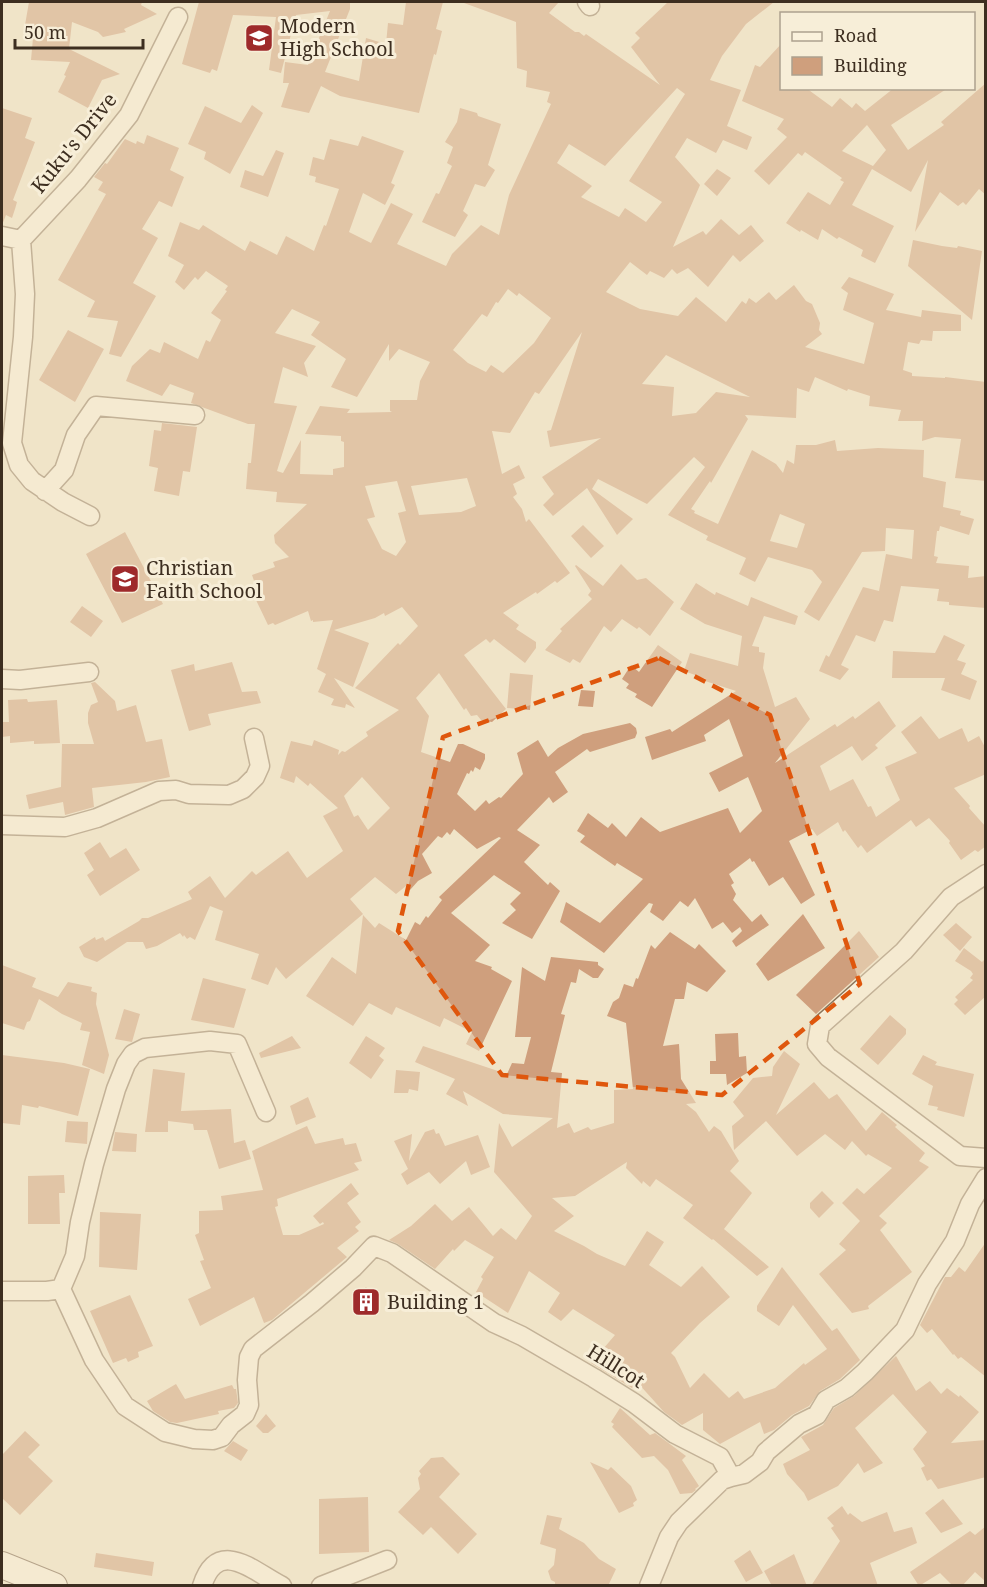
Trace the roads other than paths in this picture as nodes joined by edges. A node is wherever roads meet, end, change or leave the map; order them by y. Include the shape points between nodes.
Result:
1 (178, 17) dead end
2 (2, 236) edge
3 (21, 240) junction
4 (195, 415) dead end
5 (45, 491) junction
6 (90, 516) dead end
7 (89, 672) dead end
8 (2, 679) edge
9 (254, 738) dead end
10 (2, 825) edge
11 (986, 874) edge
12 (266, 1112) dead end
13 (986, 1158) edge
14 (986, 1178) edge
15 (61, 1288) junction
16 (2, 1291) edge
17 (731, 1477) junction
18 (387, 1560) dead end
19 (2, 1565) edge
20 (54, 1586) edge
21 (202, 1586) edge
22 (282, 1586) edge
23 (321, 1586) edge
24 (649, 1586) edge

1 - 3 street, Kuku's Drive via 129,116
2 - 3 street
3 - 5 street via 25,294 12,443 19,465
4 - 5 street via 96,406 76,435 64,470
5 - 6 street
7 - 8 street
9 - 10 street via 260,766 243,789 229,795 159,791 97,818 65,827
11 - 13 street via 951,897 904,951 820,1026 817,1044 828,1057 960,1156
12 - 15 street via 237,1044 210,1041 145,1048 133,1054 116,1089 80,1221 75,1256
14 - 17 street via 905,1330 847,1388 826,1400 817,1414 799,1424 744,1474
15 - 16 street
15 - 17 street, Hillcot via 94,1359 125,1406 165,1432 213,1440 222,1437 249,1405 247,1380 253,1348 312,1303 374,1246 392,1253 494,1323 594,1378 675,1434 720,1457
17 - 24 street via 722,1480 680,1522 669,1537
18 - 23 street
19 - 20 main road
21 - 22 street via 207,1571 219,1562 238,1560

